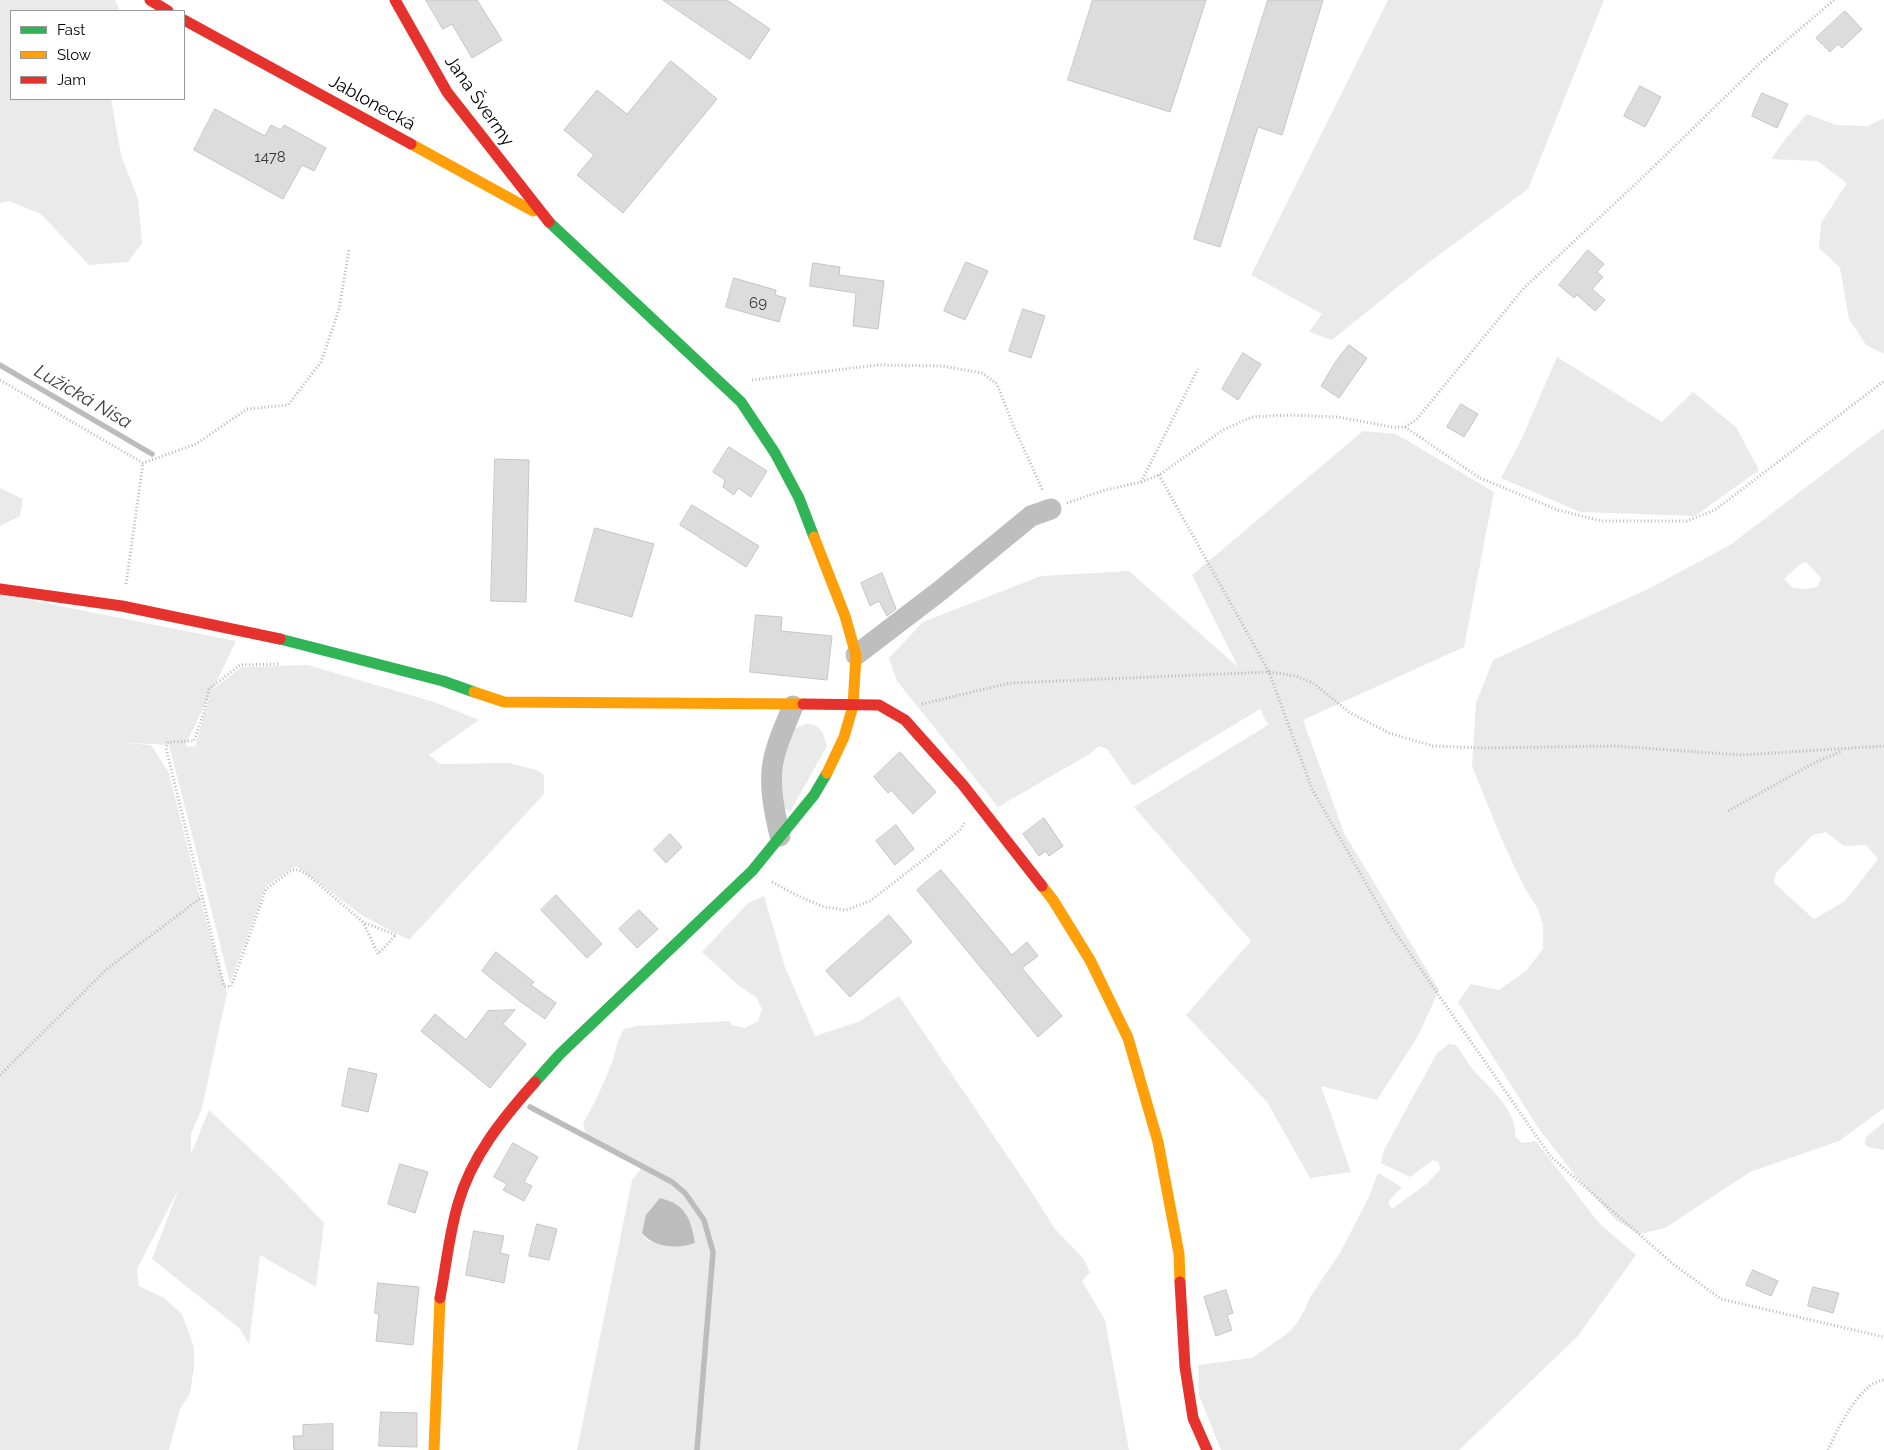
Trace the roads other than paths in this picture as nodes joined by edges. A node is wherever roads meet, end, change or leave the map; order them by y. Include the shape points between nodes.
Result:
1 (150, 0) edge
2 (394, 0) edge
3 (166, 10) edge
4 (185, 21) edge
5 (543, 217) junction
6 (1051, 508) road end
7 (0, 589) edge
8 (856, 655) junction
9 (793, 706) junction
10 (853, 706) junction
11 (780, 836) junction
12 (434, 1450) edge
13 (1207, 1450) edge

1 - 3 street
2 - 5 street, Jana Švermy via 447,92
4 - 5 street, Jablonecká
5 - 8 street via 741,402 775,453 799,498 846,616
6 - 8 street via 1031,516
7 - 9 street via 122,606 255,633 443,681 504,702
8 - 10 street
9 - 10 street
9 - 11 street via 772,769 773,804
10 - 11 street via 832,764 814,795
10 - 13 street via 879,705 905,720 976,802 1053,900 1090,960 1128,1038 1158,1142 1179,1254 1185,1367 1193,1418
11 - 12 street via 752,870 560,1054 486,1143 458,1203 438,1306

